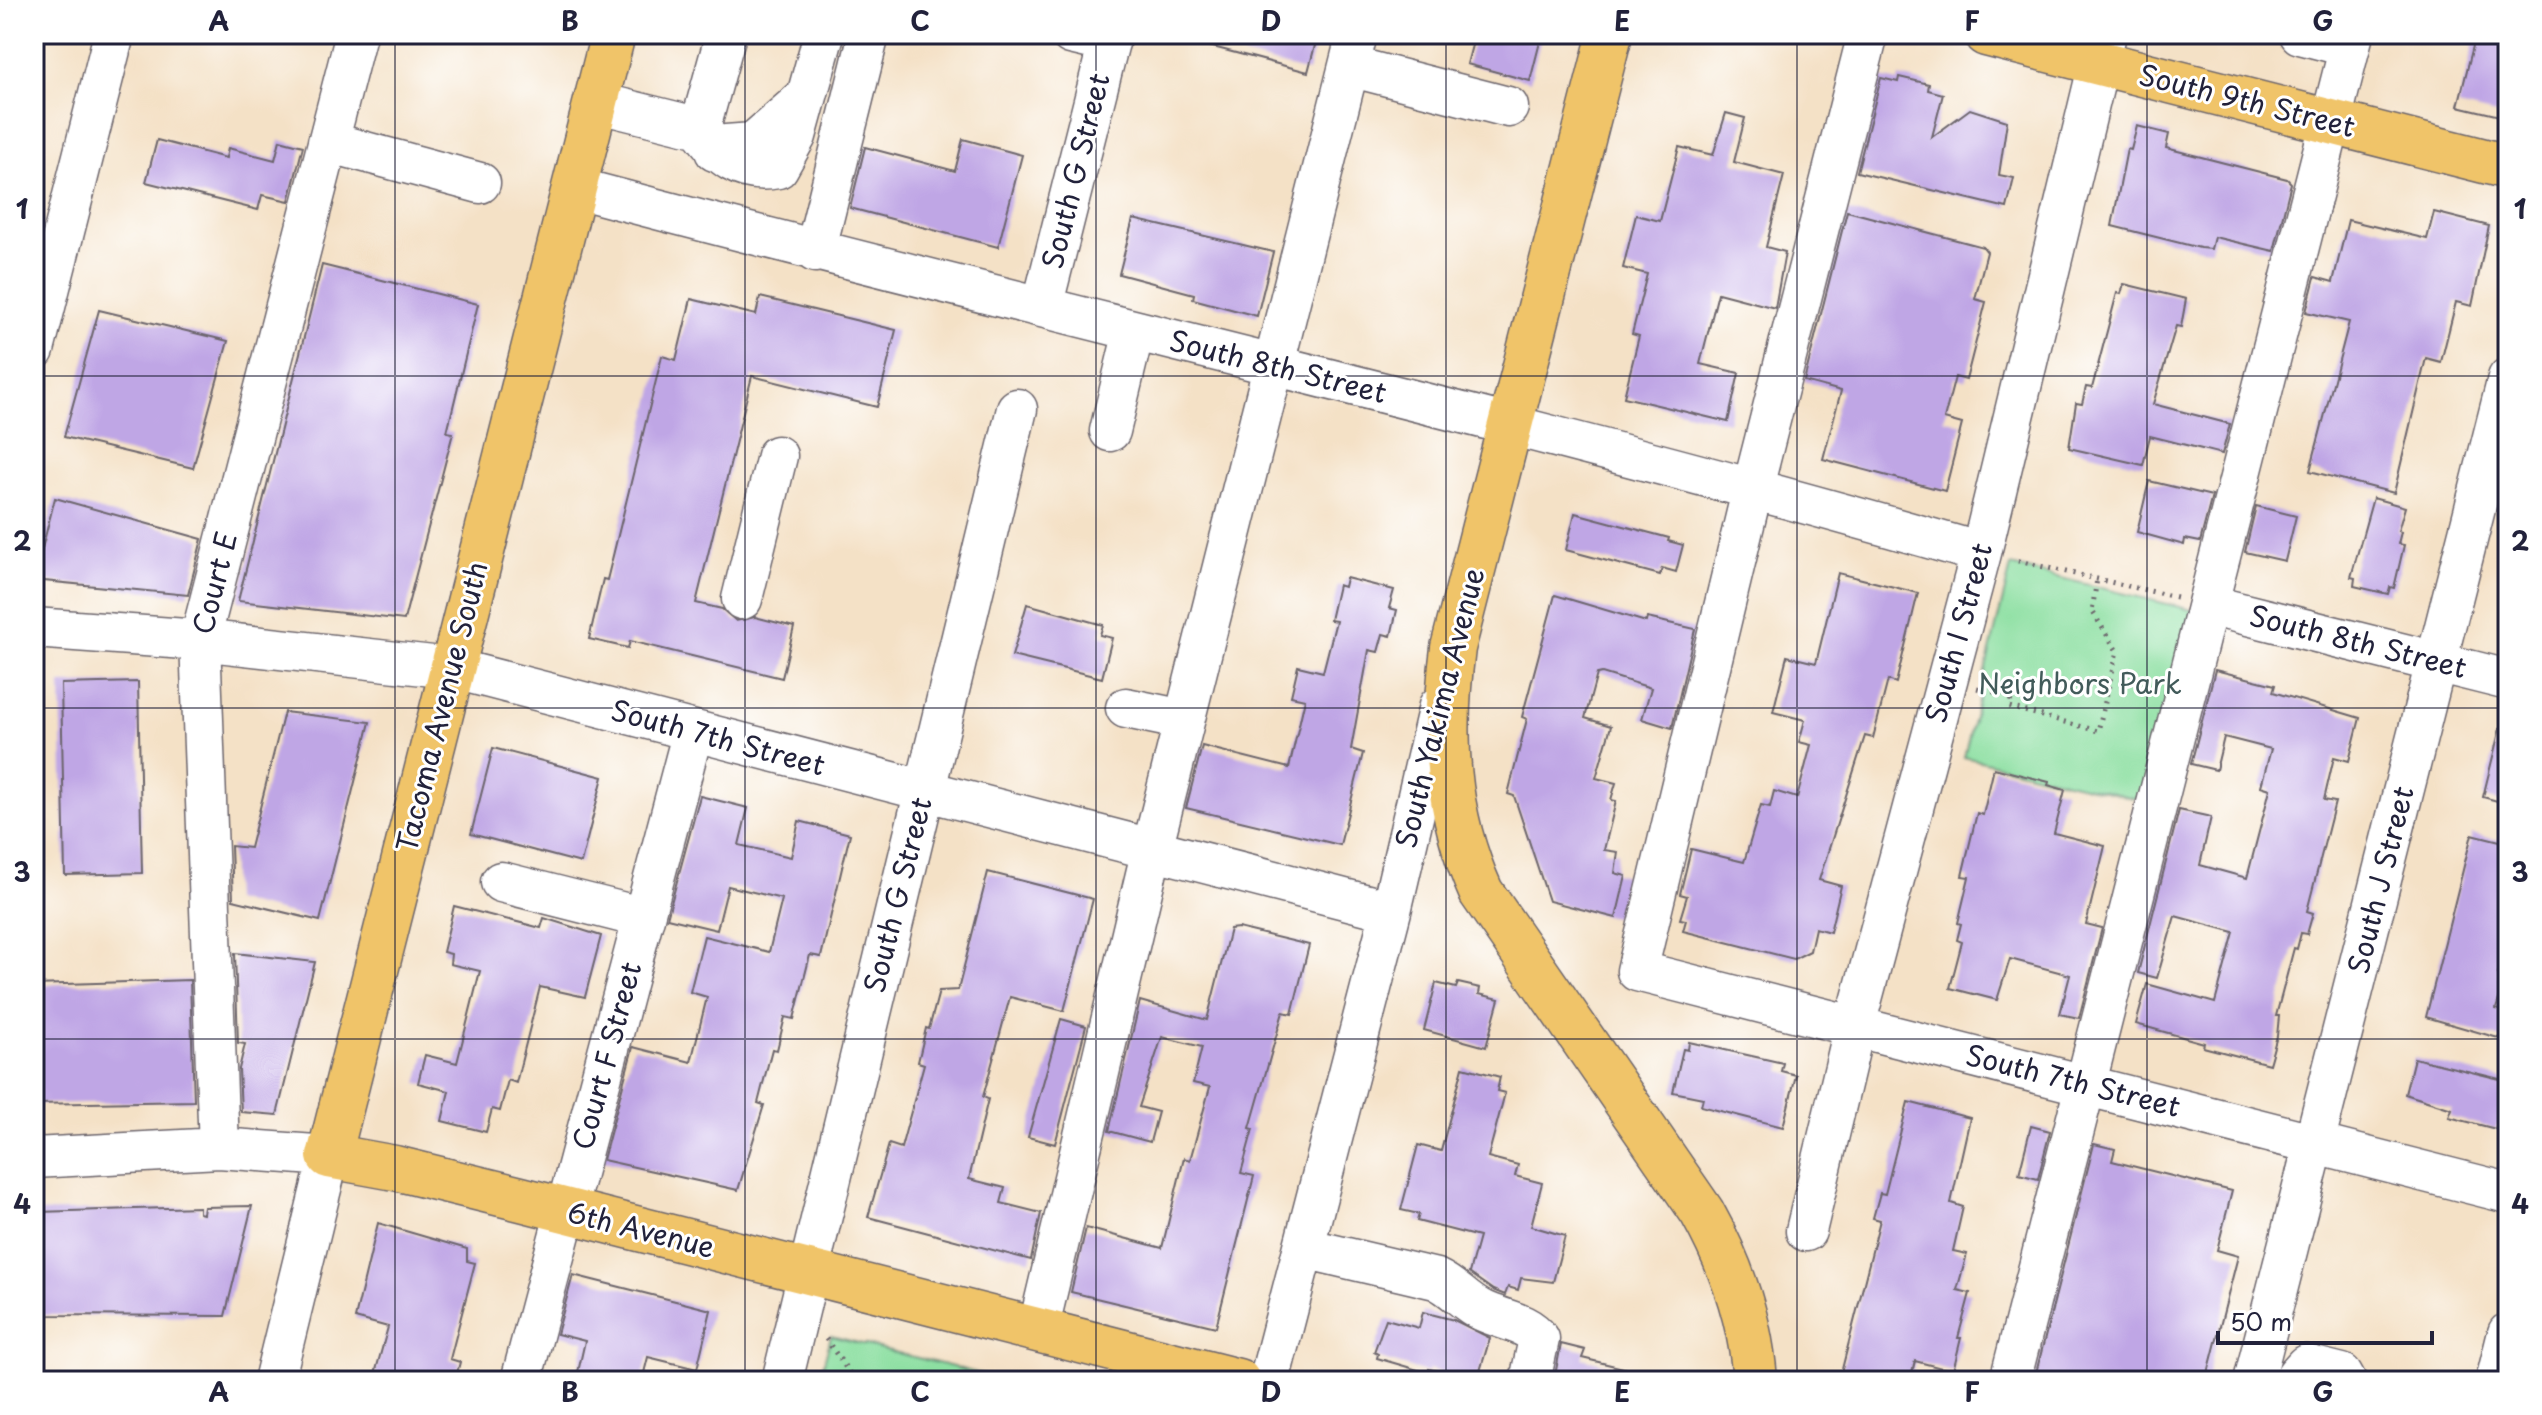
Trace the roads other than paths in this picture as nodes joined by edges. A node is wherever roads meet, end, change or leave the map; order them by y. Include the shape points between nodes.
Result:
1 (114, 34) edge
2 (356, 34) edge
3 (613, 34) edge
4 (726, 34) edge
5 (824, 34) edge
6 (869, 34) edge
7 (1610, 34) edge
8 (1868, 34) edge
9 (1986, 34) edge
10 (2300, 34) edge
11 (1097, 37) edge
12 (2351, 41) edge
13 (2102, 48) edge
14 (1353, 50) edge
15 (595, 102) junction
16 (1508, 107) dead end
17 (2331, 122) junction
18 (708, 140) junction
19 (328, 142) junction
20 (2508, 167) edge
21 (480, 183) dead end
22 (573, 187) junction
23 (815, 252) junction
24 (1042, 307) junction
25 (1134, 331) junction
26 (34, 350) edge
27 (1274, 366) junction
28 (2508, 378) edge
29 (1017, 409) dead end
30 (1511, 426) junction
31 (1110, 431) dead end
32 (777, 456) dead end
33 (1753, 487) junction
34 (1999, 557) junction
35 (742, 599) dead end
36 (2208, 605) junction
37 (34, 628) edge
38 (200, 640) junction
39 (1453, 648) junction
40 (2436, 662) junction
41 (451, 668) junction
42 (2508, 680) edge
43 (1126, 708) dead end
44 (1184, 720) junction
45 (693, 731) junction
46 (924, 792) junction
47 (1152, 849) junction
48 (501, 882) dead end
49 (1391, 911) junction
50 (644, 918) junction
51 (1855, 1025) junction
52 (2087, 1085) junction
53 (2315, 1143) junction
54 (219, 1148) junction
55 (329, 1156) junction
56 (34, 1158) edge
57 (2508, 1193) edge
58 (567, 1211) junction
59 (1806, 1231) dead end
60 (1304, 1248) junction
61 (808, 1272) junction
62 (1038, 1330) junction
63 (2508, 1333) edge
64 (2256, 1373) edge
65 (2299, 1378) edge
66 (274, 1381) edge
67 (521, 1381) edge
68 (782, 1381) edge
69 (1238, 1381) edge
70 (1269, 1381) edge
71 (1530, 1381) edge
72 (1755, 1381) edge
73 (2010, 1381) edge
74 (2346, 1381) edge
75 (2496, 1381) edge

1 - 26 street
2 - 19 street, Court E
3 - 15 main road, Tacoma Avenue South
4 - 18 street
5 - 18 street via 796,136 778,168 759,172 735,164
6 - 23 street
7 - 30 main road, South Yakima Avenue
8 - 33 street
9 - 13 main road, South 9th Street
10 - 12 street
11 - 24 street, South G Street
12 - 17 street
13 - 17 main road, South 9th Street
13 - 34 street, South I Street
14 - 16 street
14 - 27 street
15 - 18 street
15 - 22 main road, Tacoma Avenue South
17 - 20 main road, South 9th Street
17 - 36 street
19 - 21 street
19 - 38 street, Court E
22 - 23 street, South 8th Street
22 - 41 main road, Tacoma Avenue South
23 - 24 street, South 8th Street
24 - 25 street, South 8th Street
25 - 27 street, South 8th Street
25 - 31 street
27 - 30 street, South 8th Street
27 - 44 street
28 - 40 street, South J Street
29 - 46 street, South G Street
30 - 33 street, South 8th Street
30 - 39 main road, South Yakima Avenue
32 - 35 street
33 - 34 street, South 8th Street
33 - 51 street, South 7th Street via 1637,971
34 - 51 street, South I Street via 1947,680
36 - 40 street, South 8th Street
36 - 52 street
37 - 38 street, South 7th Street
38 - 41 street, South 7th Street
38 - 54 street, Court E
39 - 49 street, South Yakima Avenue
39 - 72 main road via 1446,753 1449,791 1468,861 1502,926 1702,1212 1731,1269
40 - 42 street, South 8th Street
40 - 53 street, South J Street
41 - 45 street, South 7th Street
41 - 55 main road, Tacoma Avenue South
43 - 44 street
44 - 47 street
45 - 46 street, South 7th Street
45 - 50 street, Court F Street
46 - 47 street, South 7th Street
46 - 61 street, South G Street
47 - 49 street, South 7th Street
47 - 62 street
48 - 50 street
49 - 60 street, South Yakima Avenue
50 - 58 street, Court F Street
51 - 52 street, South 7th Street
51 - 59 street, South I Street
52 - 53 street, South 7th Street
52 - 73 street
53 - 57 street, South 7th Street
53 - 64 street, South J Street
54 - 55 street, 6th Avenue
54 - 56 street, 6th Avenue
55 - 58 main road, 6th Avenue
55 - 66 street, Tacoma Avenue South
58 - 61 main road, 6th Avenue
58 - 67 street, Court F Street
60 - 70 street, South Yakima Avenue
60 - 71 street via 1436,1279 1481,1311 1533,1331 1539,1339
61 - 62 main road, 6th Avenue
61 - 68 street, South G Street
62 - 69 main road, 6th Avenue
63 - 75 street
64 - 65 street
65 - 74 street via 2306,1365 2342,1374

